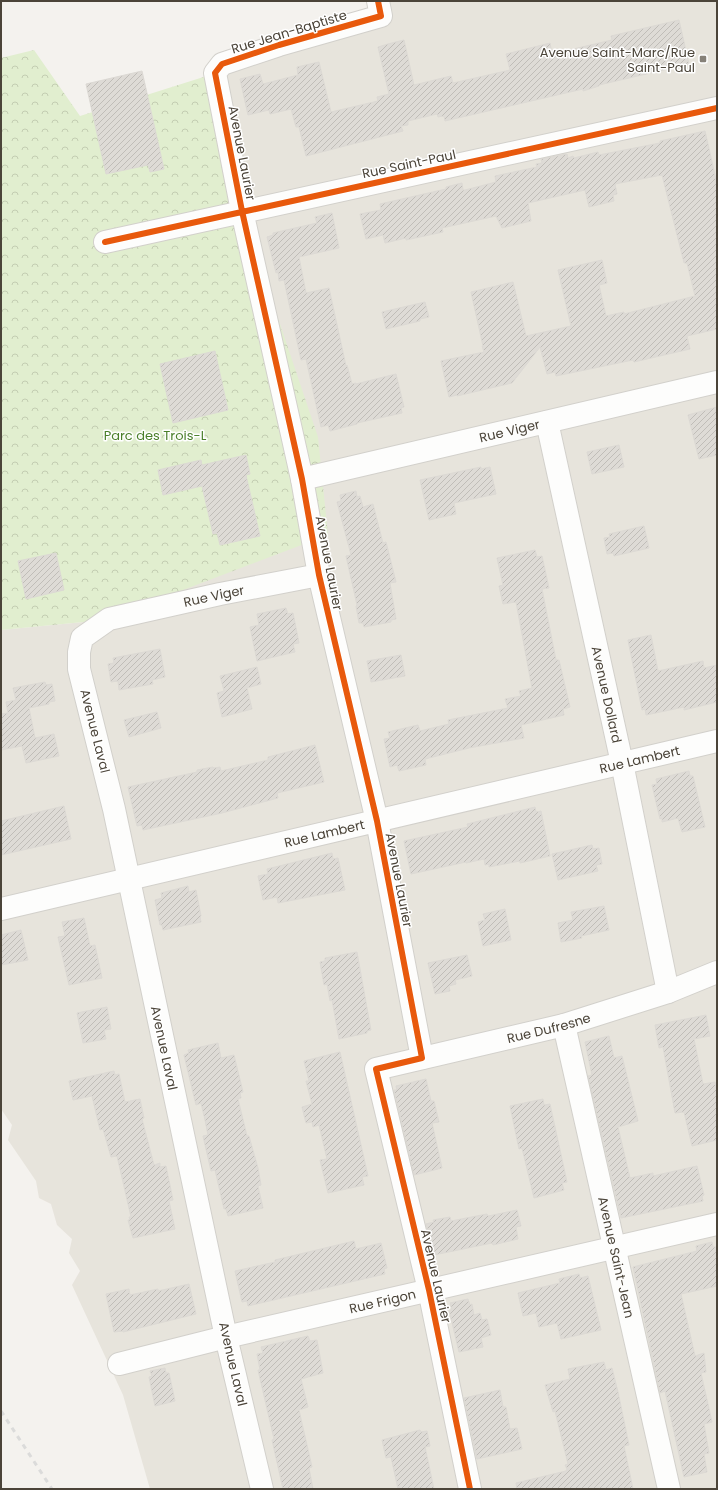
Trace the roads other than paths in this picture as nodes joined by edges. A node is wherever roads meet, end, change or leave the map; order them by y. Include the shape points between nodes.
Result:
1 (378, 1) edge
2 (215, 73) joint
3 (717, 108) edge
4 (242, 211) junction
5 (105, 242) dead end
6 (717, 382) edge
7 (547, 422) junction
8 (302, 479) junction
9 (319, 575) junction
10 (109, 619) joint
11 (717, 741) edge
12 (622, 763) junction
13 (377, 821) junction
14 (129, 879) junction
15 (1, 909) edge
16 (717, 972) edge
17 (668, 992) junction
18 (564, 1024) junction
19 (422, 1058) junction
20 (376, 1069) joint
21 (717, 1224) edge
22 (615, 1247) junction
23 (430, 1290) junction
24 (226, 1337) junction
25 (119, 1364) dead end
26 (262, 1489) edge
27 (470, 1489) edge
28 (669, 1489) edge

1 - 2 street, Rue Jean-Baptiste via 382,16 222,64
2 - 4 street, Avenue Laurier
3 - 4 street, Rue Saint-Paul
4 - 5 street, Rue Saint-Paul
4 - 8 street, Avenue Laurier
6 - 7 street, Rue Viger
7 - 8 street, Rue Viger
7 - 12 street, Avenue Dollard
8 - 9 street, Avenue Laurier
9 - 10 street, Rue Viger
9 - 13 street, Avenue Laurier
10 - 14 street, Avenue Laval via 82,638 79,669
11 - 12 street, Rue Lambert
12 - 13 street, Rue Lambert
12 - 17 street, Avenue Dollard
13 - 14 street, Rue Lambert
13 - 19 street, Avenue Laurier
14 - 15 street, Rue Lambert
14 - 24 street, Avenue Laval
16 - 17 street, Rue Dufresne
17 - 18 street, Rue Dufresne
18 - 19 street, Rue Dufresne
18 - 22 street, Avenue Saint-Jean
19 - 20 street, Rue Dufresne
20 - 23 street, Avenue Laurier
21 - 22 street, Rue Frigon
22 - 23 street, Rue Frigon
22 - 28 street, Avenue Saint-Jean
23 - 24 street, Rue Frigon
23 - 27 street, Avenue Laurier
24 - 25 street, Rue Frigon
24 - 26 street, Avenue Laval

